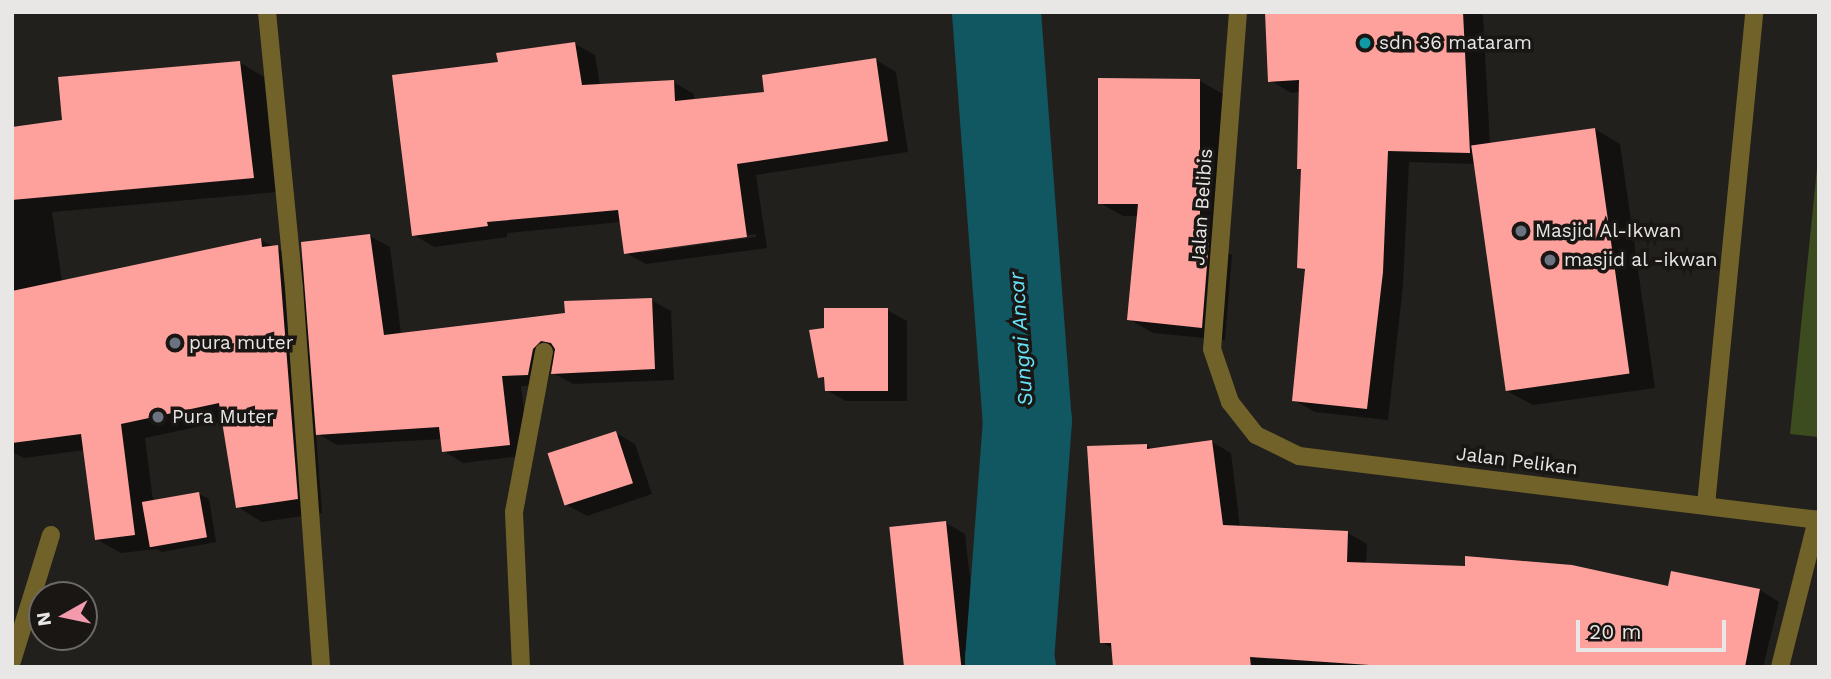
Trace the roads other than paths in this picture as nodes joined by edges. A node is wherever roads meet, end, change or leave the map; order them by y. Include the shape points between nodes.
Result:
1 (267, 12) edge
2 (1238, 12) edge
3 (1754, 12) edge
4 (544, 352) dead end
5 (1230, 402) joint
6 (1706, 505) junction
7 (1818, 520) edge
8 (51, 535) dead end
9 (12, 661) edge
10 (321, 667) edge
11 (521, 667) edge
12 (1780, 667) edge

1 - 10 street via 294,288
2 - 5 street, Jalan Belibis via 1212,349
3 - 6 street
4 - 11 street via 514,512
5 - 6 street, Jalan Pelikan via 1256,435 1299,456
6 - 7 street, Jalan Pelikan
7 - 12 street
8 - 9 street

